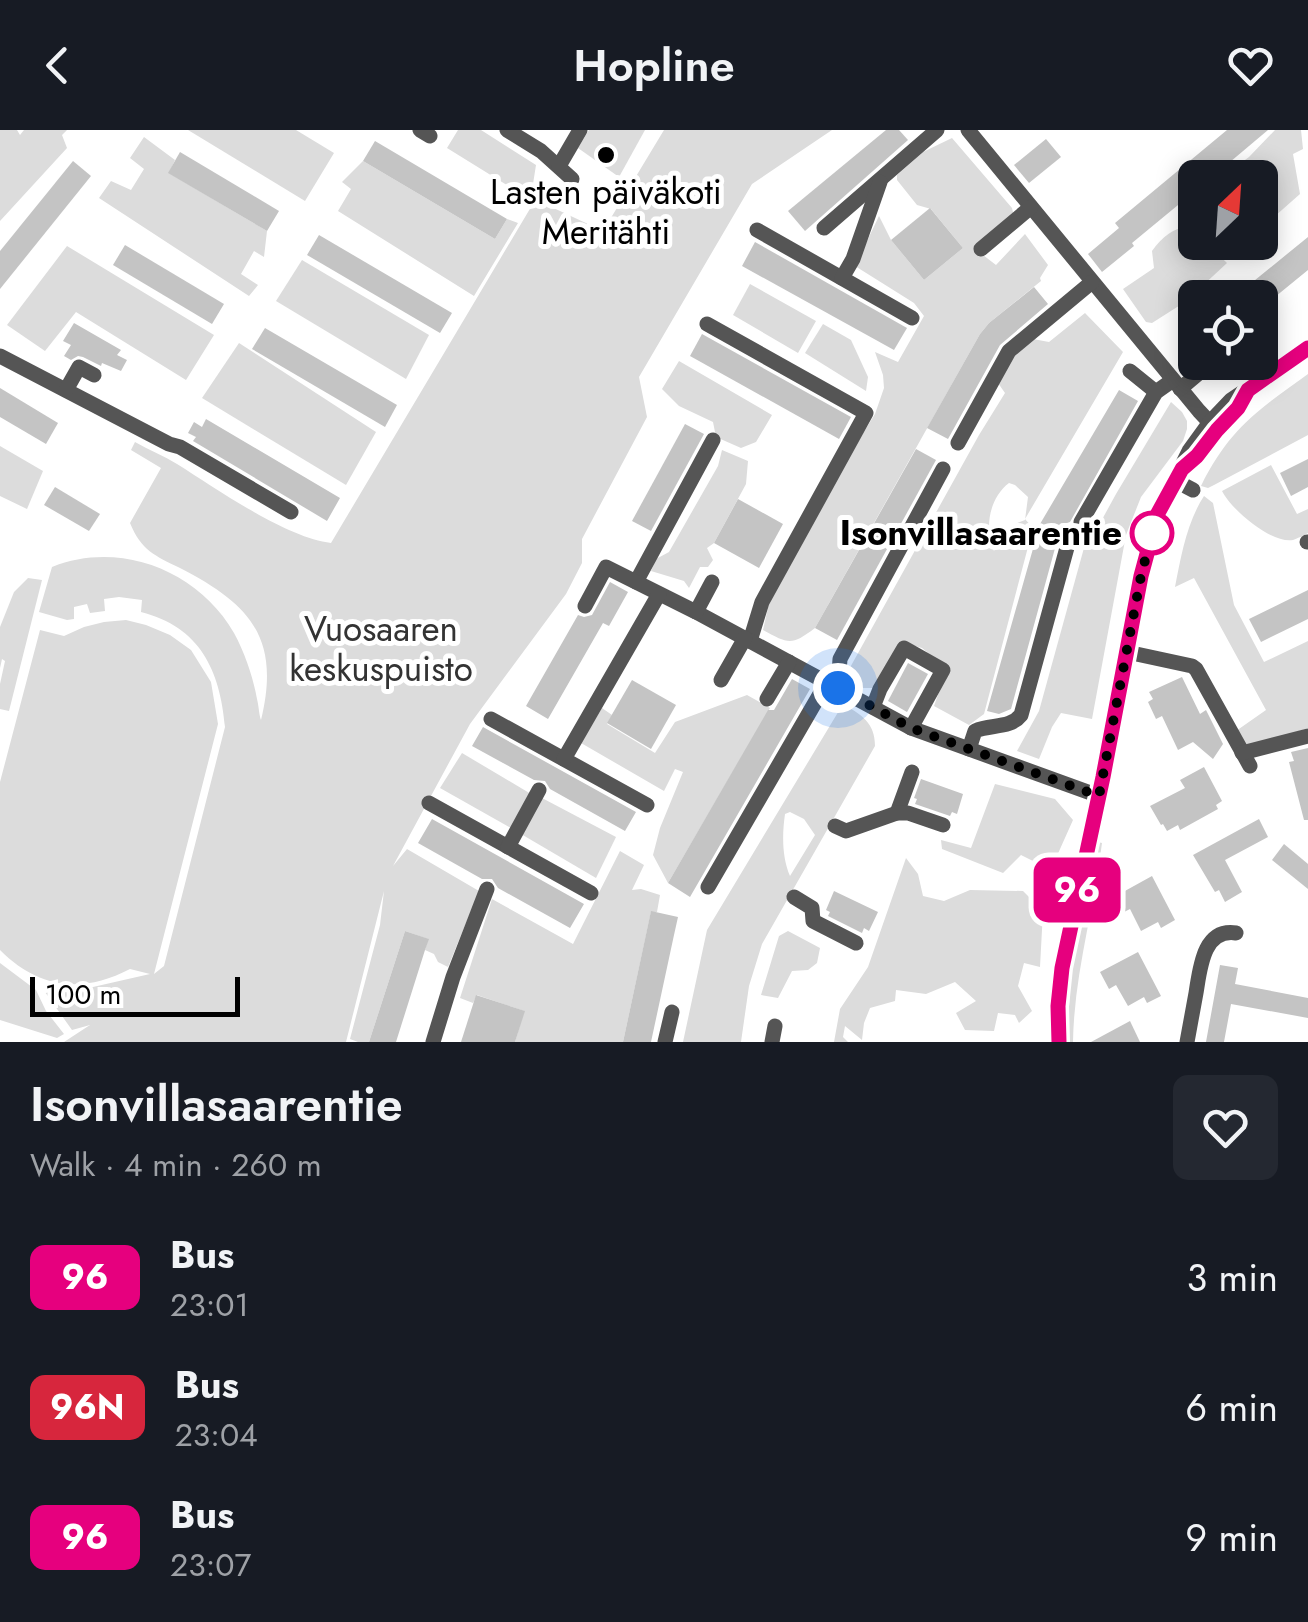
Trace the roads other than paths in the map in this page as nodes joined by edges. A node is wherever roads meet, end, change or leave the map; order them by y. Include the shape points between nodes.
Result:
1 (507, 130) edge
2 (580, 130) edge
3 (968, 130) edge
4 (930, 132) edge
5 (559, 166) junction
6 (881, 178) junction
7 (572, 179) dead end
8 (1031, 207) junction
9 (824, 228) dead end
10 (757, 230) dead end
11 (981, 249) dead end
12 (842, 278) junction
13 (1092, 282) junction
14 (1053, 289) dead end
15 (1065, 304) junction
16 (912, 318) dead end
17 (707, 324) dead end
18 (1308, 348) edge
19 (0, 356) edge
20 (1130, 371) dead end
21 (94, 375) dead end
22 (1183, 380) edge
23 (1176, 384) junction
24 (66, 390) junction
25 (1156, 392) junction
26 (1214, 426) junction
27 (713, 440) dead end
28 (958, 443) dead end
29 (944, 469) dead end
30 (1178, 475) junction
31 (1193, 490) dead end
32 (290, 512) dead end
33 (636, 582) junction
34 (712, 582) dead end
35 (659, 594) junction
36 (585, 606) dead end
37 (696, 612) junction
38 (748, 640) junction
39 (1127, 652) junction
40 (789, 662) junction
41 (721, 680) dead end
42 (832, 685) junction
43 (767, 699) dead end
44 (873, 707) junction
45 (490, 720) dead end
46 (911, 728) junction
47 (1308, 736) edge
48 (969, 749) junction
49 (564, 759) junction
50 (912, 772) dead end
51 (539, 790) dead end
52 (1099, 796) junction
53 (430, 803) dead end
54 (647, 804) dead end
55 (896, 813) junction
56 (944, 825) dead end
57 (835, 826) dead end
58 (504, 849) junction
59 (484, 885) dead end
60 (708, 887) dead end
61 (590, 893) dead end
62 (794, 897) dead end
63 (1236, 933) dead end
64 (856, 943) dead end
65 (672, 1012) dead end
66 (433, 1042) edge
67 (665, 1042) edge
68 (1059, 1042) edge
69 (1186, 1042) edge

1 - 5 street
2 - 5 street
3 - 8 street
4 - 6 street
5 - 7 street
6 - 9 street
6 - 12 street
8 - 11 street
8 - 13 street
10 - 12 street
12 - 16 street
13 - 15 street
13 - 23 street
14 - 15 street
15 - 28 street via 1009,351
17 - 38 street via 866,413 762,602
18 - 26 street via 1231,400
19 - 24 street
20 - 25 street
21 - 24 street via 79,367
22 - 23 street
23 - 25 street
23 - 26 street
24 - 32 street
25 - 48 street via 1076,528 1021,715 976,731
26 - 30 street via 1189,451
27 - 33 street
29 - 42 street
30 - 31 street
30 - 39 street via 1148,544
33 - 35 street
33 - 36 street via 606,567
34 - 37 street
35 - 37 street
35 - 49 street
37 - 38 street
38 - 40 street
38 - 41 street
39 - 47 street via 1192,666 1213,683 1246,759
39 - 52 street
40 - 42 street
40 - 43 street
42 - 44 street
42 - 60 street
44 - 46 street
44 - 46 street via 904,648 943,670
45 - 49 street
46 - 48 street
48 - 52 street
49 - 54 street
50 - 55 street
51 - 58 street
52 - 68 street via 1062,968
53 - 58 street
55 - 56 street
55 - 57 street via 846,831
58 - 61 street
59 - 66 street
62 - 64 street via 812,908 813,921
63 - 69 street via 1211,941 1203,956
65 - 67 street

